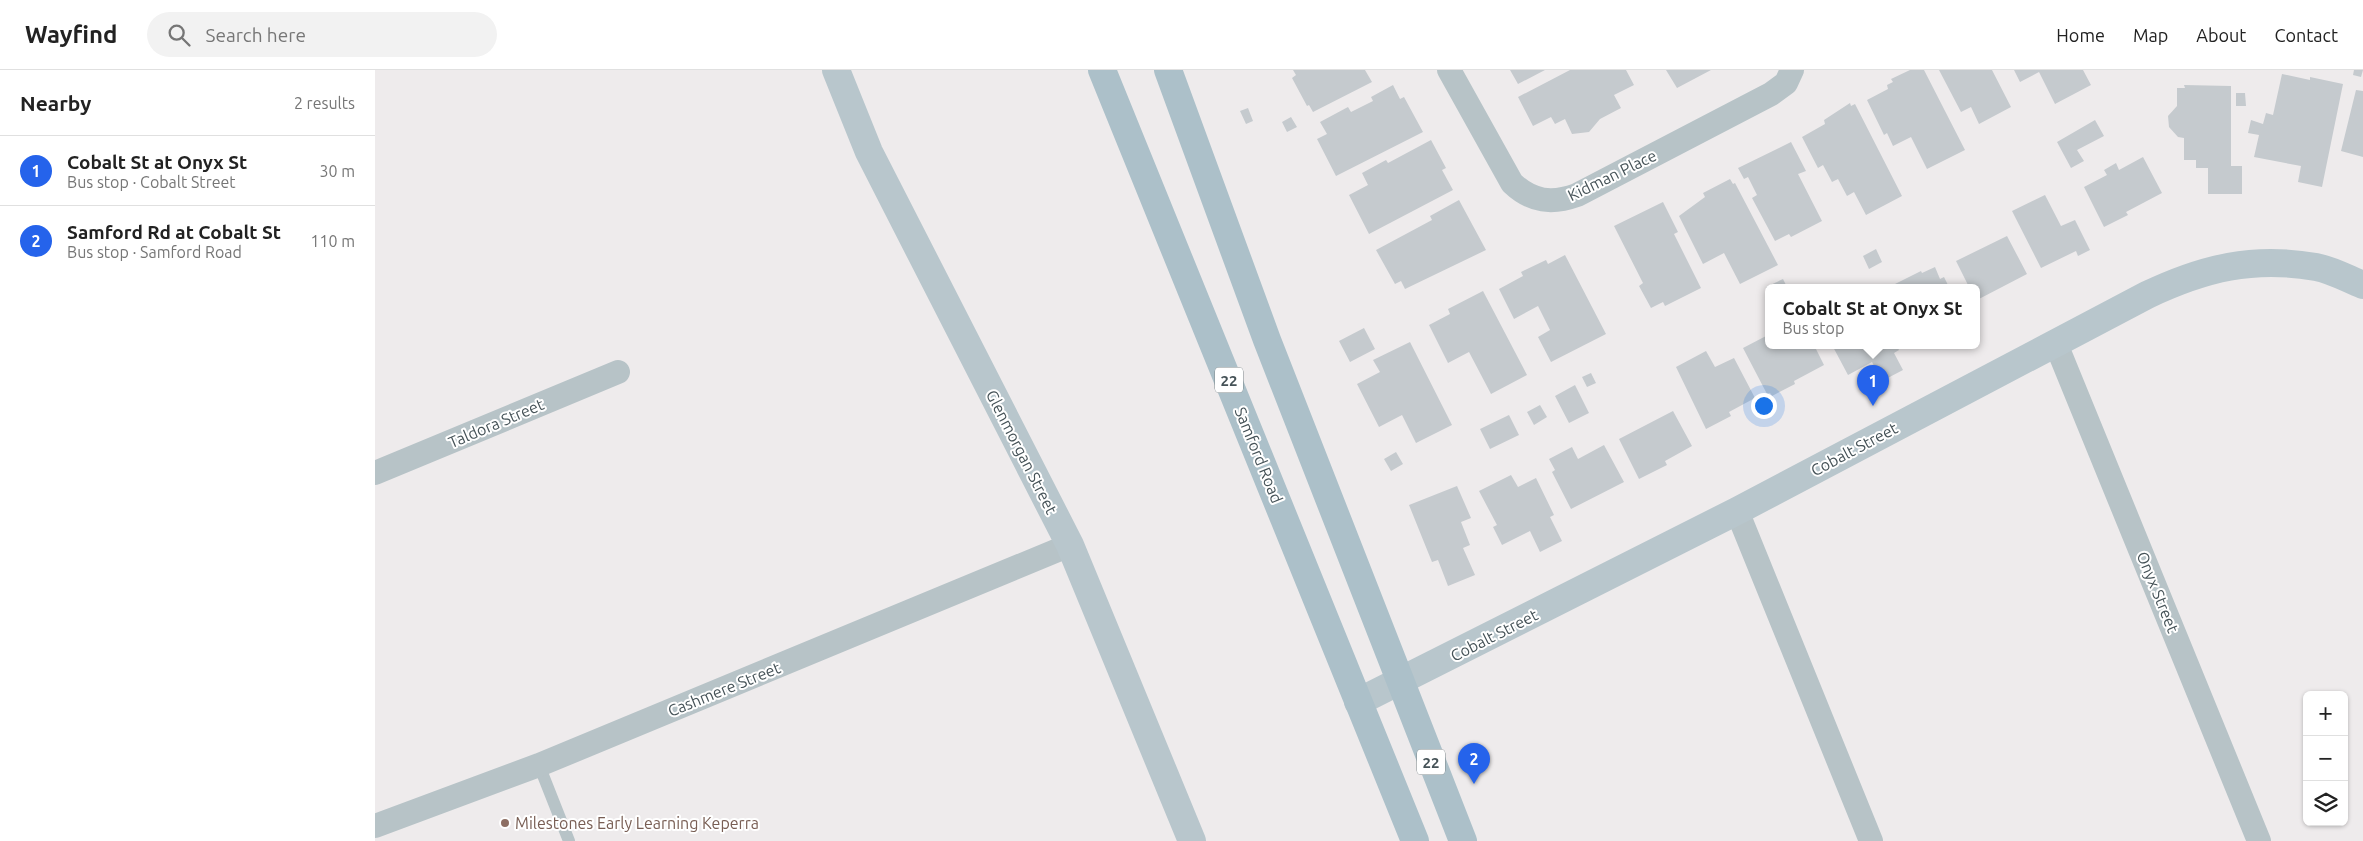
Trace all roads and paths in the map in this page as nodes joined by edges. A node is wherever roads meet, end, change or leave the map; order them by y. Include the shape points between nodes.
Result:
1 (836, 70) edge
2 (1102, 70) edge
3 (1168, 70) edge
4 (1449, 70) edge
5 (1792, 70) edge
6 (2363, 285) edge
7 (2056, 344) junction
8 (618, 372) dead end
9 (375, 473) edge
10 (1737, 510) junction
11 (1070, 545) junction
12 (1400, 682) junction
13 (1358, 702) junction
14 (539, 765) junction
15 (375, 826) edge
16 (569, 841) edge
17 (1192, 841) edge
18 (1415, 841) edge
19 (1463, 841) edge
20 (1871, 841) edge
21 (2259, 841) edge

1 - 11 street, Glenmorgan Street via 869,152
2 - 13 main road, Samford Road / 22
3 - 12 main road, 22 via 1264,331
4 - 5 street, Kidman Place via 1512,183 1523,193 1549,202 1577,195 1771,94 1786,82
6 - 7 street, Cobalt Street via 2318,267 2274,263 2226,266 2185,277
7 - 10 street, Cobalt Street
7 - 21 street, Onyx Street
8 - 9 street, Taldora Street
10 - 12 street, Cobalt Street
10 - 20 street
11 - 14 street, Cashmere Street
11 - 17 street, Glenmorgan Street
12 - 13 street, Cobalt Street
12 - 19 main road, 22
13 - 18 main road, Samford Road / 22
14 - 15 street, Cashmere Street
14 - 16 lane

